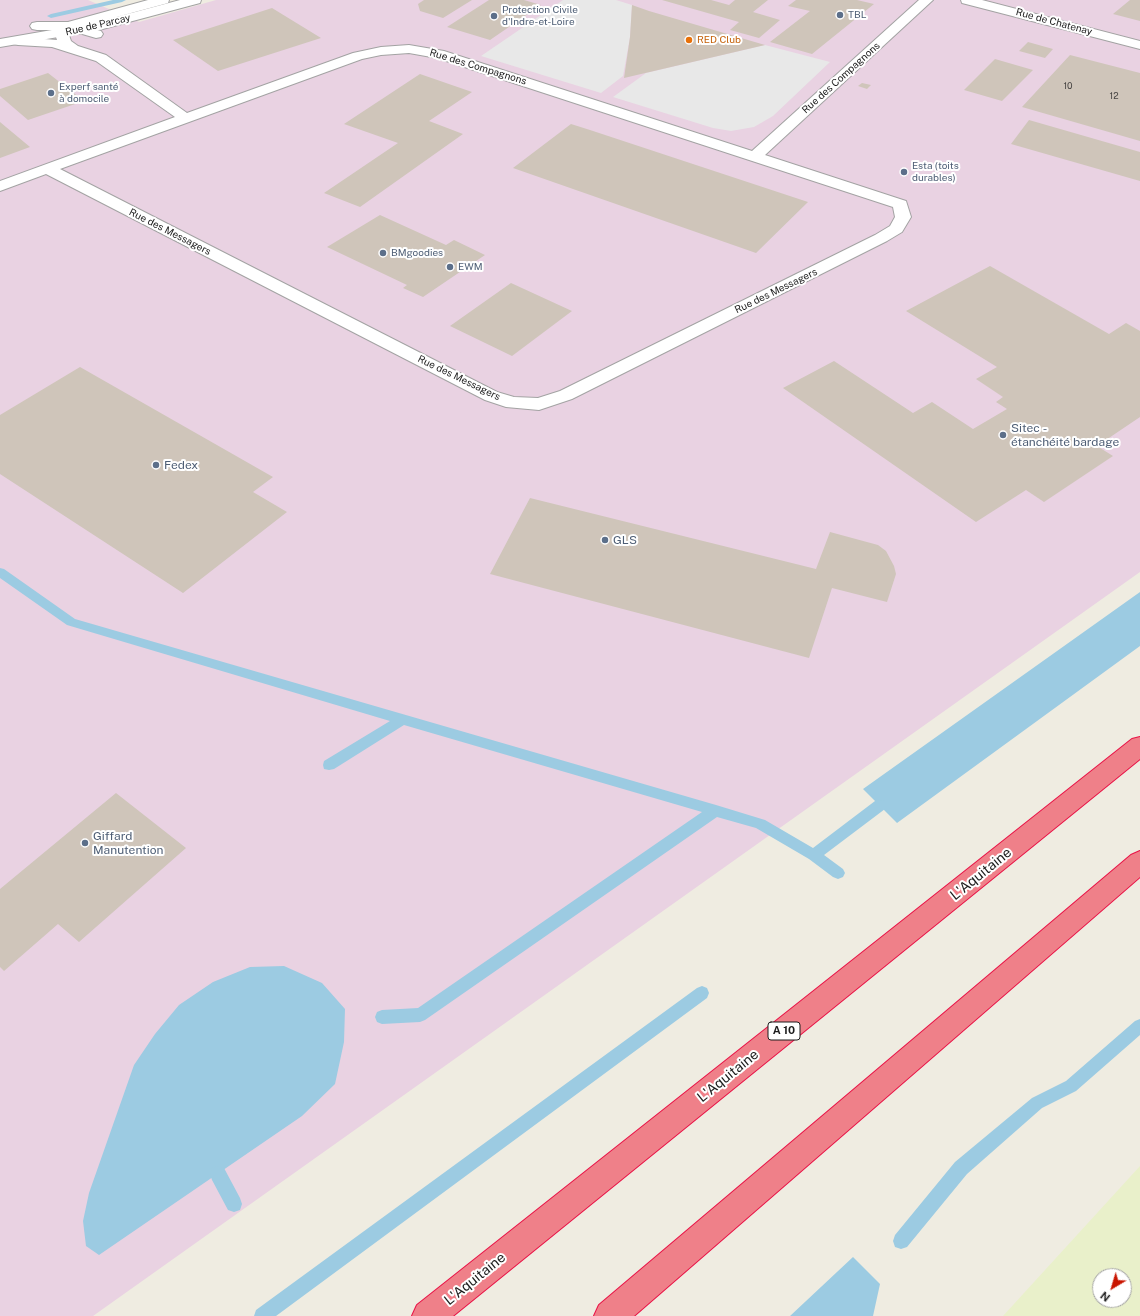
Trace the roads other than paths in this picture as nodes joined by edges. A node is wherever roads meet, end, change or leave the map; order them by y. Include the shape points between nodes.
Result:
1 (147, 0) edge
2 (163, 0) edge
3 (194, 0) edge
4 (927, 0) edge
5 (967, 0) edge
6 (108, 24) junction
7 (37, 26) junction
8 (71, 30) junction
9 (0, 32) edge
10 (96, 34) junction
11 (18, 41) junction
12 (0, 43) edge
13 (1140, 45) edge
14 (72, 48) junction
15 (101, 58) junction
16 (185, 118) junction
17 (755, 156) junction
18 (47, 168) junction
19 (0, 186) edge
20 (900, 204) joint
21 (1140, 746) edge
22 (1140, 862) edge
23 (428, 1316) edge
24 (610, 1316) edge

1 - 7 street, Rue de Parcay
2 - 8 street via 86,20
3 - 6 street, Rue de Parcay
4 - 17 street, Rue des Compagnons
5 - 13 street, Rue de Chatenay
6 - 8 street, Rue de Parcay
6 - 10 street
7 - 8 street
7 - 9 street, Rue de Parcay
8 - 10 street
8 - 11 street, Rue de Parcay
8 - 14 street via 65,43
10 - 15 street
11 - 12 street, Rue de Parcay
11 - 14 street via 42,41
14 - 15 street
15 - 16 street
16 - 17 street, Rue des Compagnons via 358,56 381,51 409,50 439,54
16 - 18 street
17 - 20 street, Rue des Compagnons
18 - 19 street
18 - 20 street, Rue des Messagers via 491,396 513,403 539,404 566,395 881,238 896,228 903,217
21 - 23 highway, L'Aquitaine / A 10
22 - 24 highway

